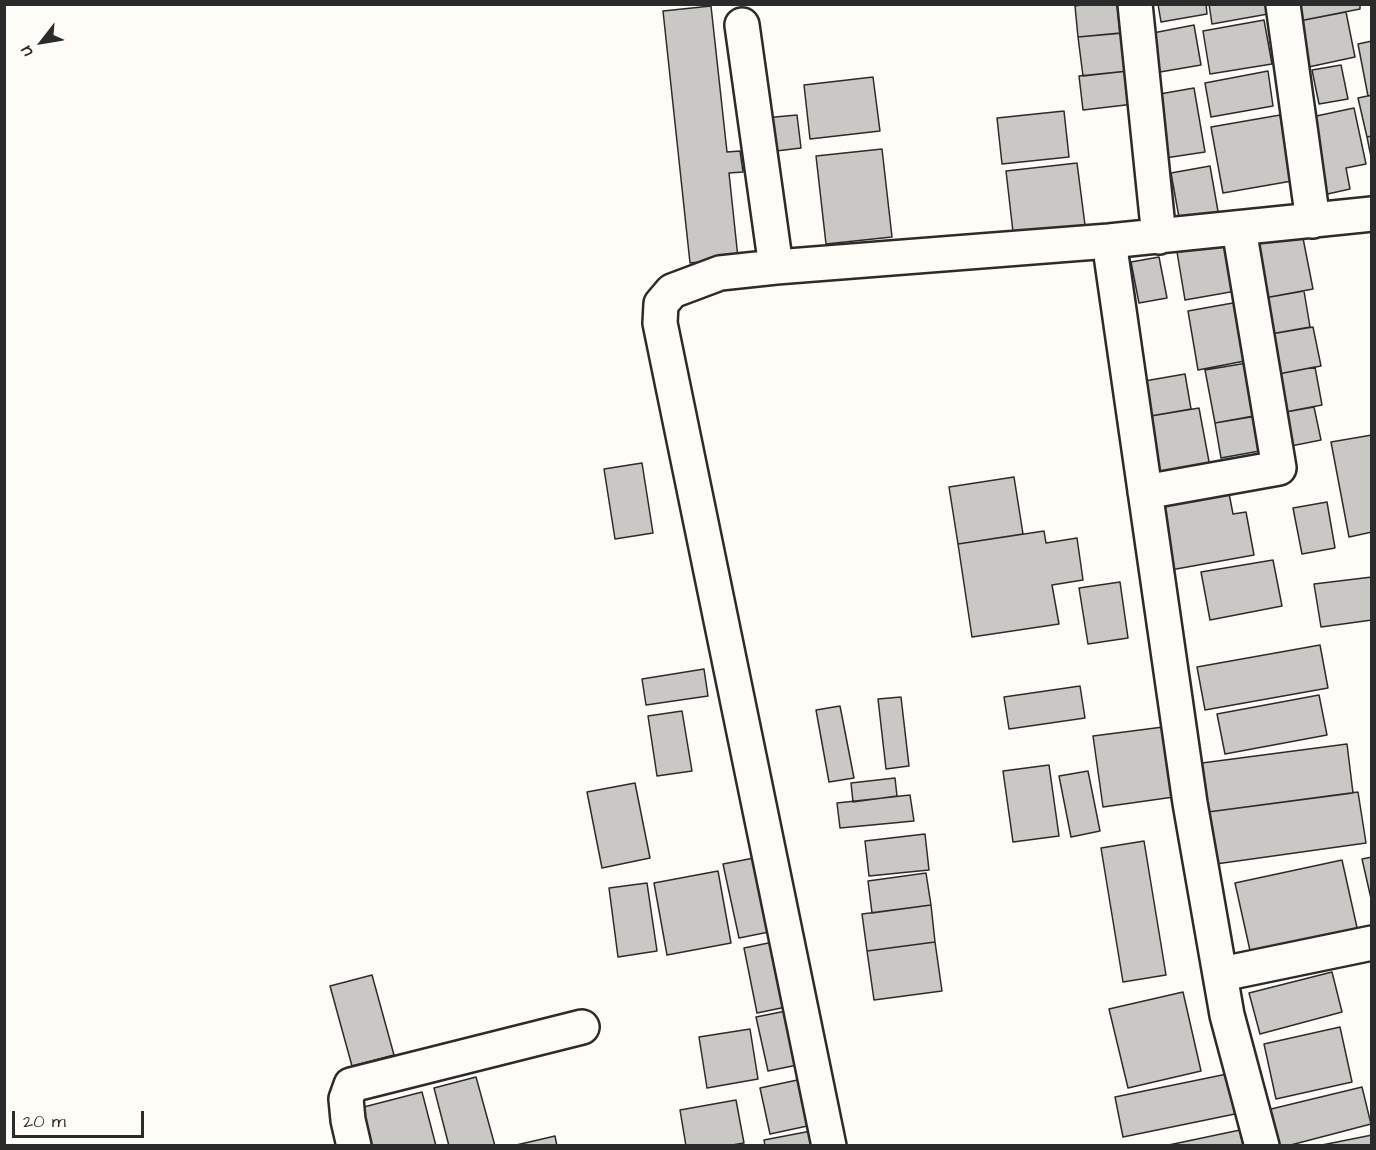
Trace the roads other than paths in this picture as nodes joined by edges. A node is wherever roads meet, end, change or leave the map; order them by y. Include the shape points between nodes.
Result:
1 (1134, 4) edge
2 (1283, 4) edge
3 (742, 25) dead end
4 (1371, 214) edge
5 (1313, 221) junction
6 (1239, 229) junction
7 (1159, 237) junction
8 (1109, 241) junction
9 (776, 267) junction
10 (1145, 492) junction
11 (1371, 943) edge
12 (1222, 974) junction
13 (582, 1027) dead end
14 (354, 1146) edge
15 (829, 1146) edge
16 (1262, 1146) edge

1 - 7 street
2 - 5 street
3 - 9 street
4 - 5 street
5 - 6 street
6 - 7 street
6 - 10 street via 1279,468
7 - 8 street
8 - 9 street
8 - 10 street
9 - 15 street via 720,273 672,291 661,304 660,323
10 - 12 street via 1190,803
11 - 12 street
12 - 16 street via 1229,1021
13 - 14 street via 351,1085 346,1100

